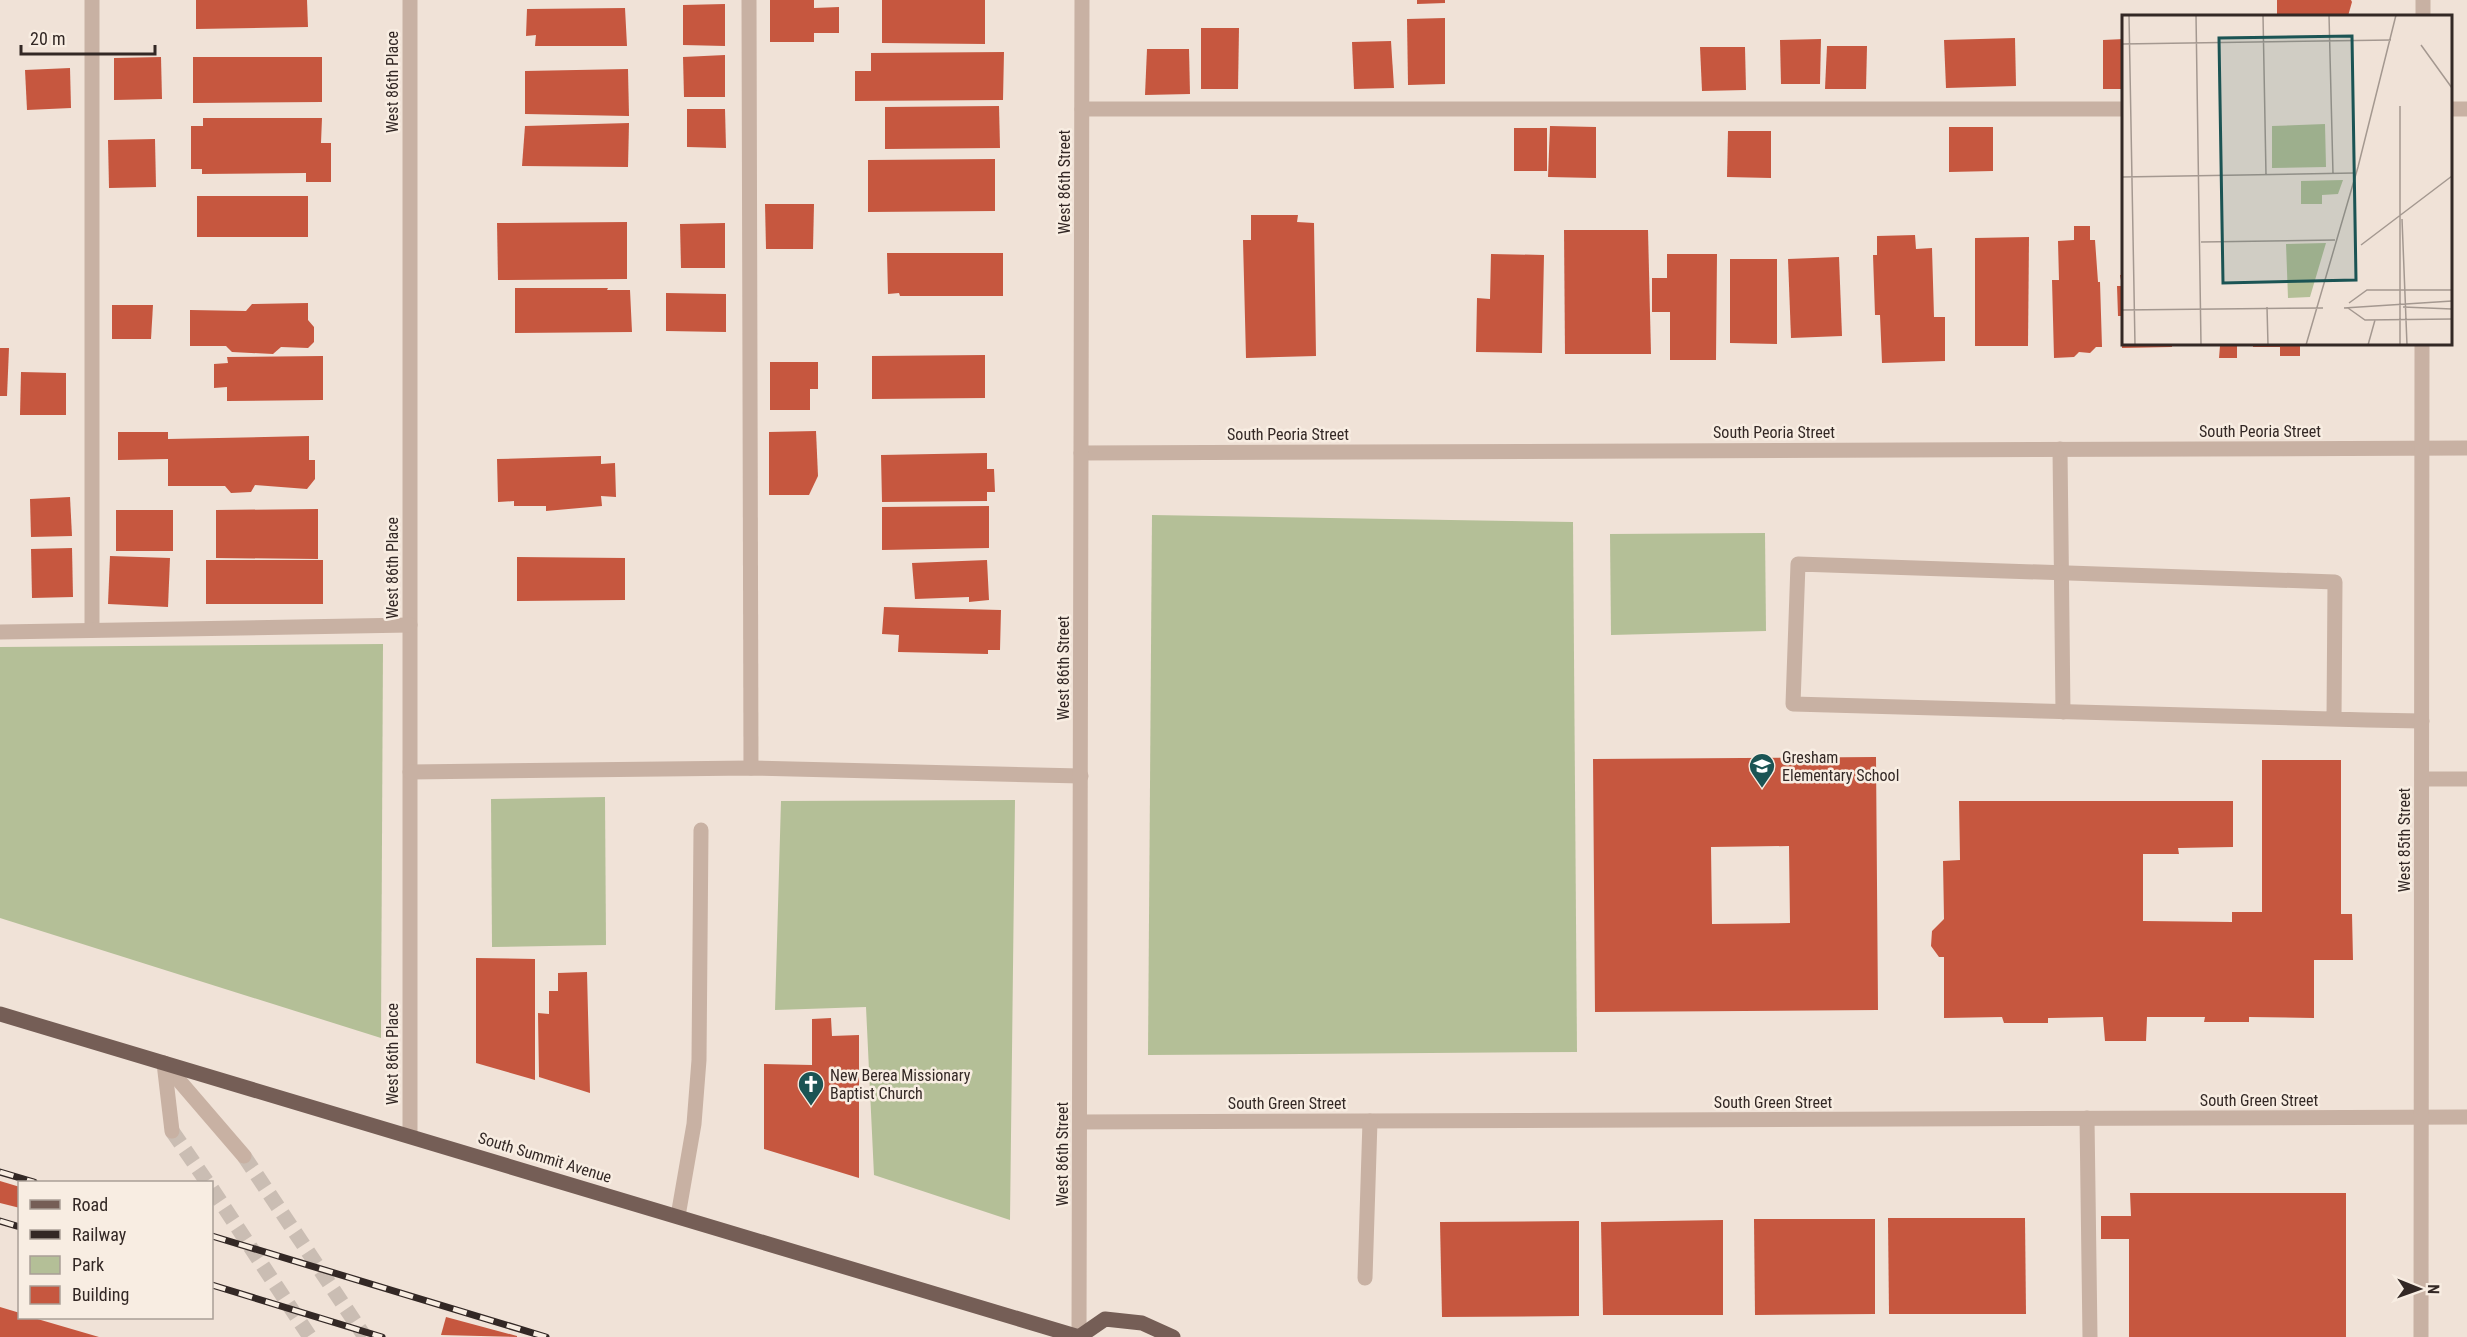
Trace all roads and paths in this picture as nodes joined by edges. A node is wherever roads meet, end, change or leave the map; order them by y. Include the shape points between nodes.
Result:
1 (92, 0) edge
2 (410, 0) edge
3 (749, 0) edge
4 (1082, 0) edge
5 (2422, 0) edge
6 (2423, 15) edge
7 (1082, 109) junction
8 (2122, 109) edge
9 (2422, 345) edge
10 (2422, 448) junction
11 (2467, 448) edge
12 (2060, 449) junction
13 (1081, 453) junction
14 (2061, 573) junction
15 (410, 625) junction
16 (92, 630) junction
17 (0, 632) edge
18 (2063, 712) junction
19 (2334, 719) junction
20 (2422, 721) junction
21 (751, 768) junction
22 (410, 772) junction
23 (1081, 776) junction
24 (2422, 779) junction
25 (2467, 779) edge
26 (701, 830) dead end
27 (0, 1014) edge
28 (164, 1063) junction
29 (2421, 1117) junction
30 (2467, 1117) edge
31 (2087, 1118) junction
32 (1370, 1121) junction
33 (1080, 1122) junction
34 (172, 1131) tunnel mouth
35 (410, 1135) junction
36 (244, 1156) tunnel mouth
37 (678, 1216) junction
38 (1365, 1278) dead end
39 (1079, 1337) edge
40 (1173, 1337) edge
41 (2090, 1337) edge
42 (2421, 1337) edge

1 - 16 street
2 - 15 street, West 86th Place
3 - 21 street
4 - 7 street, West 86th Street
5 - 6 street
7 - 8 street
7 - 13 street, West 86th Street
9 - 10 street, West 85th Street
10 - 11 street, South Peoria Street
10 - 12 street, South Peoria Street
10 - 20 street, West 85th Street
12 - 13 street, South Peoria Street
12 - 14 street
13 - 23 street, West 86th Street
14 - 18 street
14 - 18 street via 1798,564 1793,704
14 - 19 street via 2335,582
15 - 16 street
15 - 22 street, West 86th Place
16 - 17 street
18 - 19 street
19 - 20 street
20 - 24 street, West 85th Street
21 - 22 street
21 - 23 street
22 - 35 street, West 86th Place
23 - 33 street, West 86th Street
24 - 25 street
24 - 29 street, West 85th Street
26 - 37 street via 699,1060 694,1124
27 - 28 main road, South Summit Avenue
28 - 34 street
28 - 35 main road, South Summit Avenue
28 - 36 street
29 - 30 street, South Green Street
29 - 31 street, South Green Street
29 - 42 street, West 85th Street
31 - 32 street, South Green Street
31 - 41 street
32 - 33 street, South Green Street
32 - 38 street
33 - 39 street, West 86th Street
35 - 37 main road, South Summit Avenue
37 - 39 main road, South Summit Avenue
39 - 40 main road via 1105,1319 1142,1323

